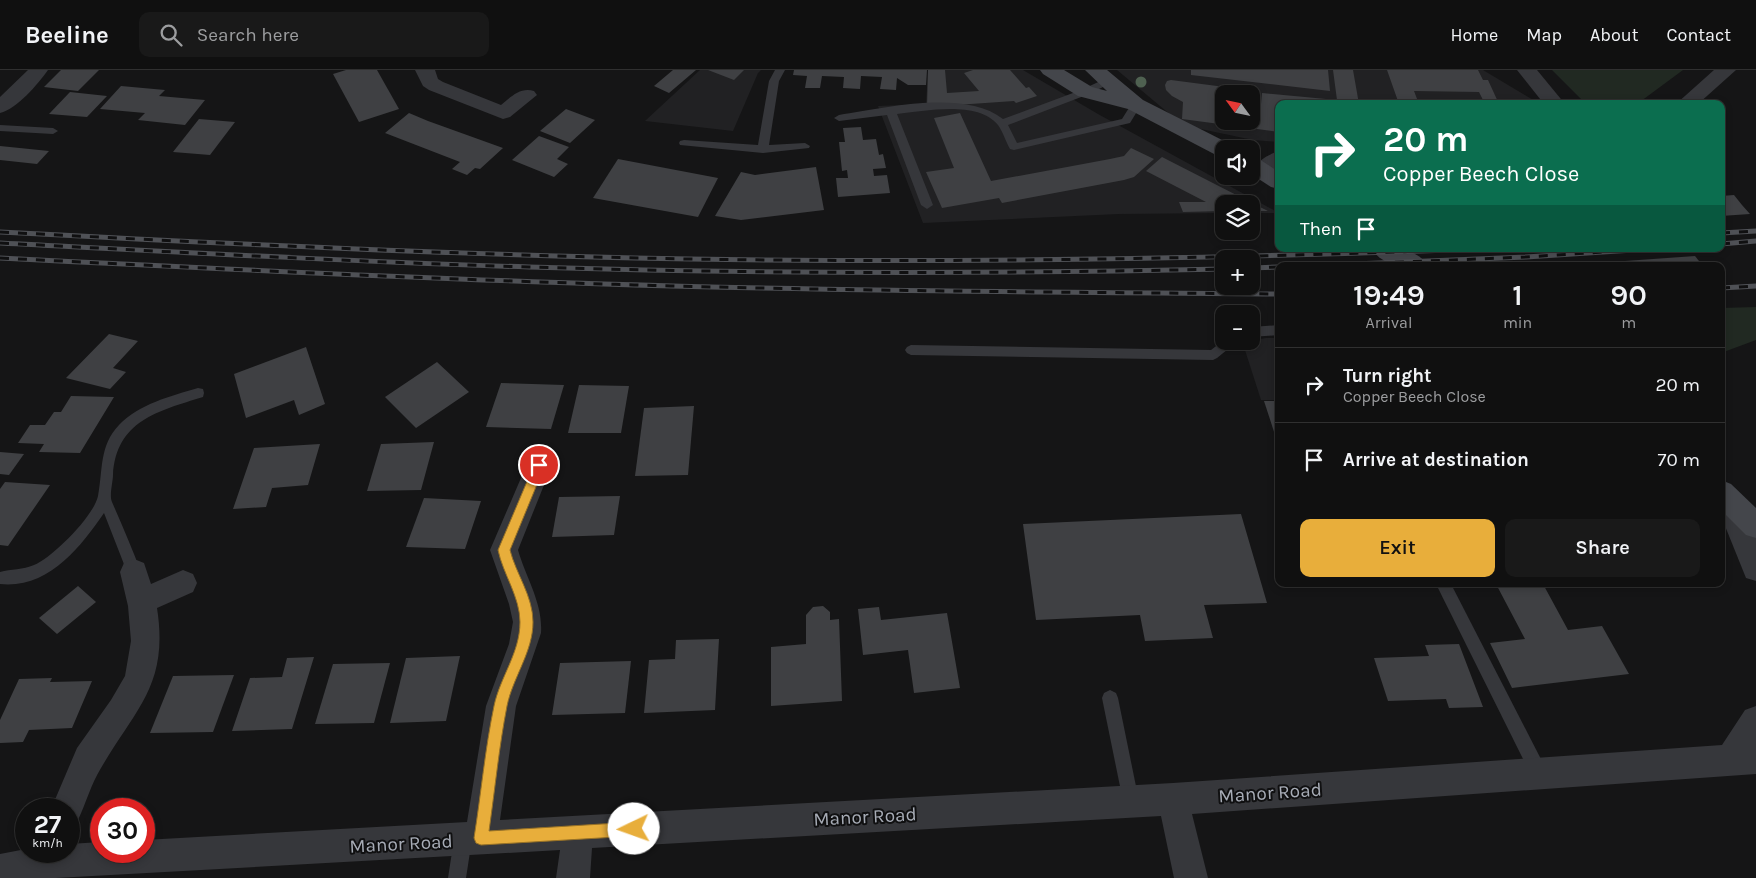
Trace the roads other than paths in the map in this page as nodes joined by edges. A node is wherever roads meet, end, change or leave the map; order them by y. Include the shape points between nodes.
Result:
1 (38, 70) edge
2 (425, 70) edge
3 (780, 70) edge
4 (1050, 70) edge
5 (1527, 70) edge
6 (1726, 70) edge
7 (1101, 75) edge
8 (1085, 92) junction
9 (527, 95) dead end
10 (1552, 100) edge
11 (1691, 100) edge
12 (1136, 105) junction
13 (0, 107) edge
14 (891, 111) junction
15 (839, 118) dead end
16 (1002, 124) junction
17 (0, 128) edge
18 (53, 131) dead end
19 (684, 143) dead end
20 (1215, 145) edge
21 (804, 146) dead end
22 (763, 149) junction
23 (927, 206) dead end
24 (1390, 252) edge
25 (1408, 262) edge
26 (1275, 330) edge
27 (1260, 331) edge
28 (911, 350) dead end
29 (1220, 350) edge
30 (198, 393) dead end
31 (539, 465) dead end
32 (1725, 495) edge
33 (1725, 496) edge
34 (104, 501) junction
35 (1756, 526) edge
36 (1756, 569) edge
37 (134, 572) joint
38 (2, 578) dead end
39 (183, 583) dead end
40 (1445, 587) edge
41 (142, 601) junction
42 (1110, 698) dead end
43 (1756, 721) edge
44 (1743, 759) edge
45 (1539, 773) junction
46 (70, 798) edge
47 (1174, 799) junction
48 (1131, 801) junction
49 (576, 833) junction
50 (472, 839) junction
51 (80, 856) edge
52 (29, 863) edge
53 (0, 872) edge
54 (457, 878) edge
55 (573, 878) edge
56 (1191, 878) edge

1 - 13 street
2 - 9 street via 430,82 436,86 503,113
3 - 22 lane via 774,80
4 - 8 main road
5 - 10 street
6 - 11 street
7 - 8 lane
7 - 12 main road
8 - 12 main road
8 - 16 lane
12 - 16 lane via 1126,121 1014,147
12 - 20 main road
14 - 15 lane
14 - 16 lane via 964,107 994,114
14 - 23 lane
17 - 18 lane
19 - 22 lane
21 - 22 lane
24 - 25 main road
26 - 27 lane
28 - 29 lane via 1213,355
30 - 34 lane via 157,407 120,433 110,451
31 - 50 street via 504,550 523,601 527,623 520,655 501,704
32 - 35 main road
33 - 36 street
34 - 37 lane
34 - 38 lane via 85,528 54,561 28,574
37 - 41 street
39 - 41 street
40 - 45 lane
41 - 46 street via 145,645 136,686 125,708 92,753
42 - 48 lane
43 - 44 street, Manor Road
44 - 45 street, Manor Road
45 - 47 street, Manor Road
47 - 48 street, Manor Road
47 - 56 street
48 - 49 street, Manor Road
49 - 50 street, Manor Road
49 - 55 street
50 - 51 street, Manor Road
50 - 54 lane
52 - 53 street, Manor Road

